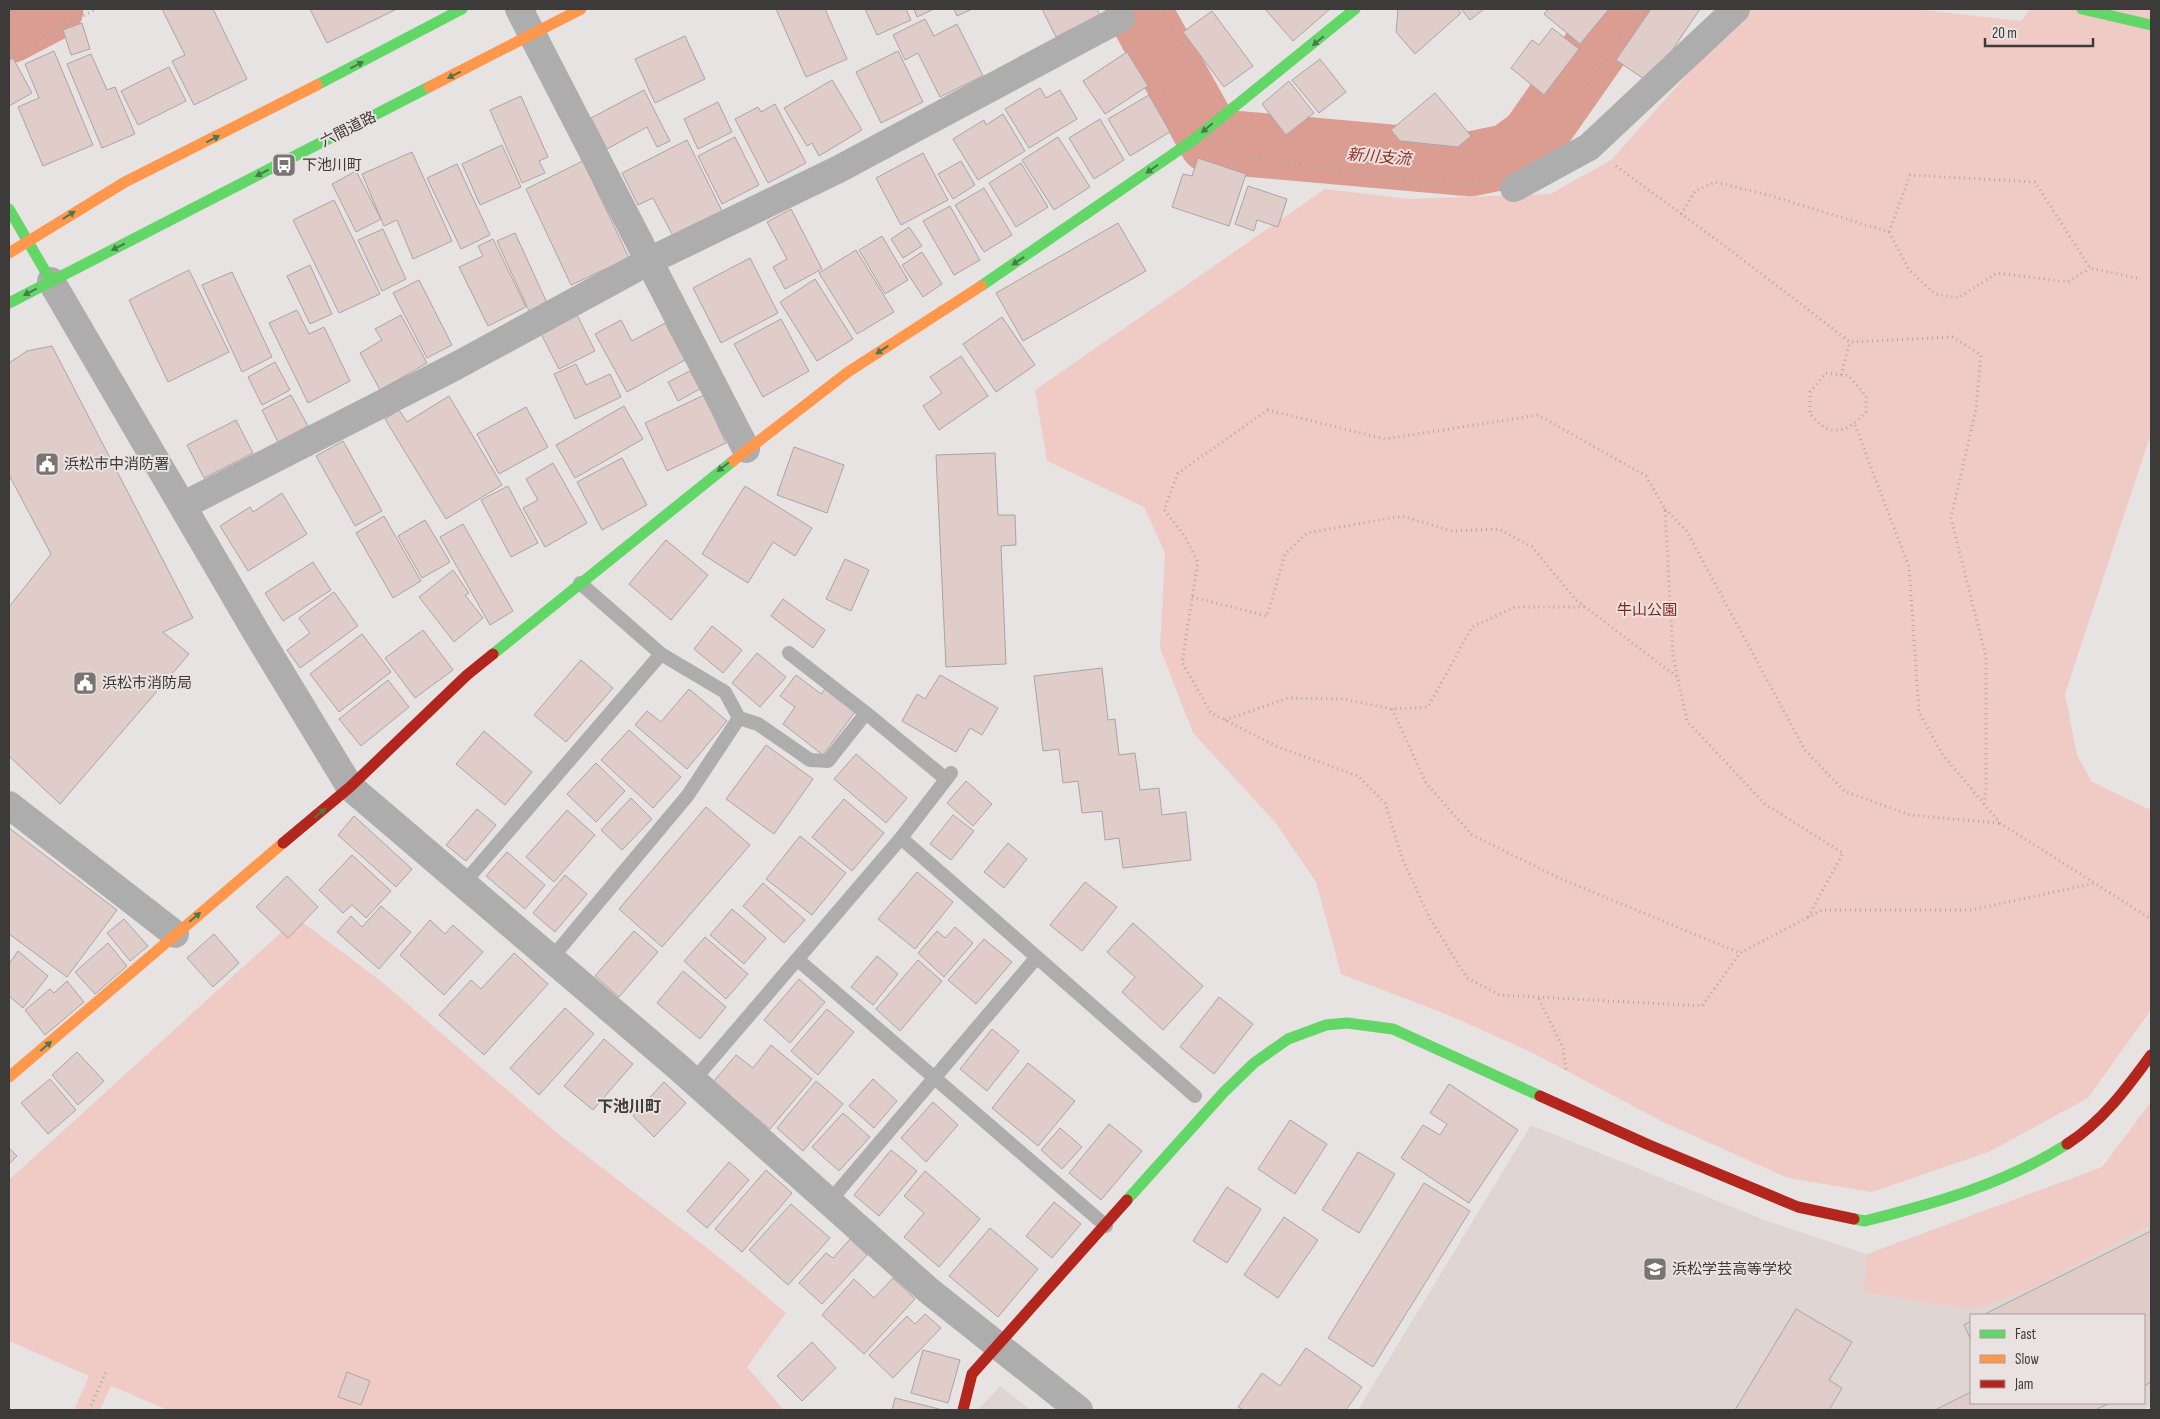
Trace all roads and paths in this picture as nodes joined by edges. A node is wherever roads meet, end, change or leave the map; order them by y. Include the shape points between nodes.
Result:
1 (96, 9) edge
2 (462, 9) edge
3 (519, 9) edge
4 (581, 9) edge
5 (1162, 9) edge
6 (1355, 9) edge
7 (1640, 9) edge
8 (1736, 9) edge
9 (2082, 9) edge
10 (1121, 18) joint
11 (2151, 25) edge
12 (532, 34) junction
13 (9, 56) edge
14 (1223, 115) junction
15 (1555, 129) dead end
16 (1192, 141) junction
17 (1589, 146) junction
18 (1502, 184) joint
19 (9, 209) edge
20 (1681, 214) junction
21 (1890, 232) junction
22 (28, 240) junction
23 (9, 253) edge
24 (651, 260) junction
25 (2090, 268) junction
26 (2141, 278) dead end
27 (52, 281) junction
28 (9, 303) edge
29 (1850, 342) junction
30 (1841, 375) junction
31 (1855, 425) junction
32 (746, 449) junction
33 (184, 505) junction
34 (1665, 509) junction
35 (580, 582) junction
36 (1192, 597) junction
37 (1586, 607) junction
38 (789, 653) dead end
39 (661, 654) junction
40 (1678, 678) junction
41 (1392, 709) junction
42 (866, 713) junction
43 (740, 718) junction
44 (1224, 720) junction
45 (350, 788) junction
46 (1984, 804) junction
47 (9, 805) edge
48 (2000, 823) junction
49 (901, 838) junction
50 (2096, 883) junction
51 (463, 884) junction
52 (1808, 918) junction
53 (2151, 919) edge
54 (174, 934) junction
55 (1740, 953) junction
56 (1037, 958) junction
57 (551, 959) junction
58 (797, 959) junction
59 (1538, 998) junction
60 (2151, 1055) edge
61 (9, 1078) edge
62 (934, 1078) junction
63 (693, 1081) junction
64 (1195, 1096) dead end
65 (1570, 1110) junction
66 (829, 1202) junction
67 (1106, 1226) junction
68 (998, 1346) junction
69 (107, 1370) dead end
70 (88, 1410) edge
71 (963, 1410) edge
72 (1078, 1410) edge

1 - 13 path
22 -> 2 street via 125,182
3 - 12 street
4 - 12 street, 六間道路
5 - 14 path
6 -> 14 street
7 - 15 path
8 - 17 street
9 - 11 street
10 - 16 path
10 - 24 street via 840,169
12 - 24 street
12 -> 27 street, 六間道路
14 -> 16 street
16 - 18 path via 1220,152 1442,183
16 -> 32 street via 1024,258 848,372
17 - 18 street
17 - 20 path
19 - 22 street
20 - 21 path via 1695,191 1716,182
20 - 29 path
21 - 25 path via 1909,270 1935,294 1958,298 1997,273 2068,282
21 - 25 path via 1910,175 2035,182
22 - 23 street
22 - 27 street
24 - 32 street
24 - 33 street via 456,366
25 - 26 path
27 -> 28 street, 六間道路
27 - 33 street
29 - 30 path
29 - 46 path via 1953,337 1981,355 1976,409 1951,518 1986,657
30 - 31 path via 1849,376 1866,396 1866,412
30 - 31 path via 1826,373 1810,392 1810,414 1826,428 1842,429
31 - 46 path via 1909,567 1919,712 1942,754
32 -> 35 street
33 - 45 street
34 - 36 path via 1646,476 1538,415 1385,440 1268,410 1178,473 1164,510 1184,535 1198,562
34 - 40 path via 1673,656
34 - 48 path via 1686,530 1805,750 1844,791 1910,815
35 - 39 lane
35 - 45 street via 467,675
36 - 37 path via 1266,616 1286,554 1307,533 1402,516 1452,531 1499,529 1532,546 1576,600
36 - 44 path via 1182,662 1211,713
37 - 40 path
37 - 41 path via 1515,607 1472,627 1428,707
38 - 42 lane
39 - 43 lane via 726,692
39 - 51 lane
40 - 52 path via 1687,722 1765,804 1844,853
41 - 44 path via 1342,699 1288,698
41 - 55 path via 1426,783 1472,835 1559,878
42 - 43 lane via 828,761 810,760 758,724
42 - 49 lane via 949,776
43 - 57 lane via 688,795
44 - 59 path via 1278,747 1358,776 1385,803 1402,858 1430,919 1467,978 1500,996
45 - 51 street
54 -> 45 street
46 - 48 path
47 - 54 street
48 - 50 path
49 - 56 lane
49 - 58 lane
50 - 52 path via 1971,910 1822,910
50 - 53 path
51 - 57 street
52 - 55 path
61 -> 54 street
55 - 59 path via 1702,1006
56 - 62 lane
56 - 64 lane
57 - 63 street
58 - 62 lane
58 - 63 lane
59 - 65 path via 1563,1048
60 - 65 street via 2126,1089 2086,1132 2052,1154 1945,1201 1865,1221 1798,1207
62 - 66 lane
62 - 67 lane
63 - 66 street
65 - 67 street via 1393,1029 1347,1023 1310,1029 1266,1054 1234,1081
66 - 68 street via 928,1290
67 - 68 street
68 - 71 street via 972,1374
68 - 72 street
69 - 70 path

